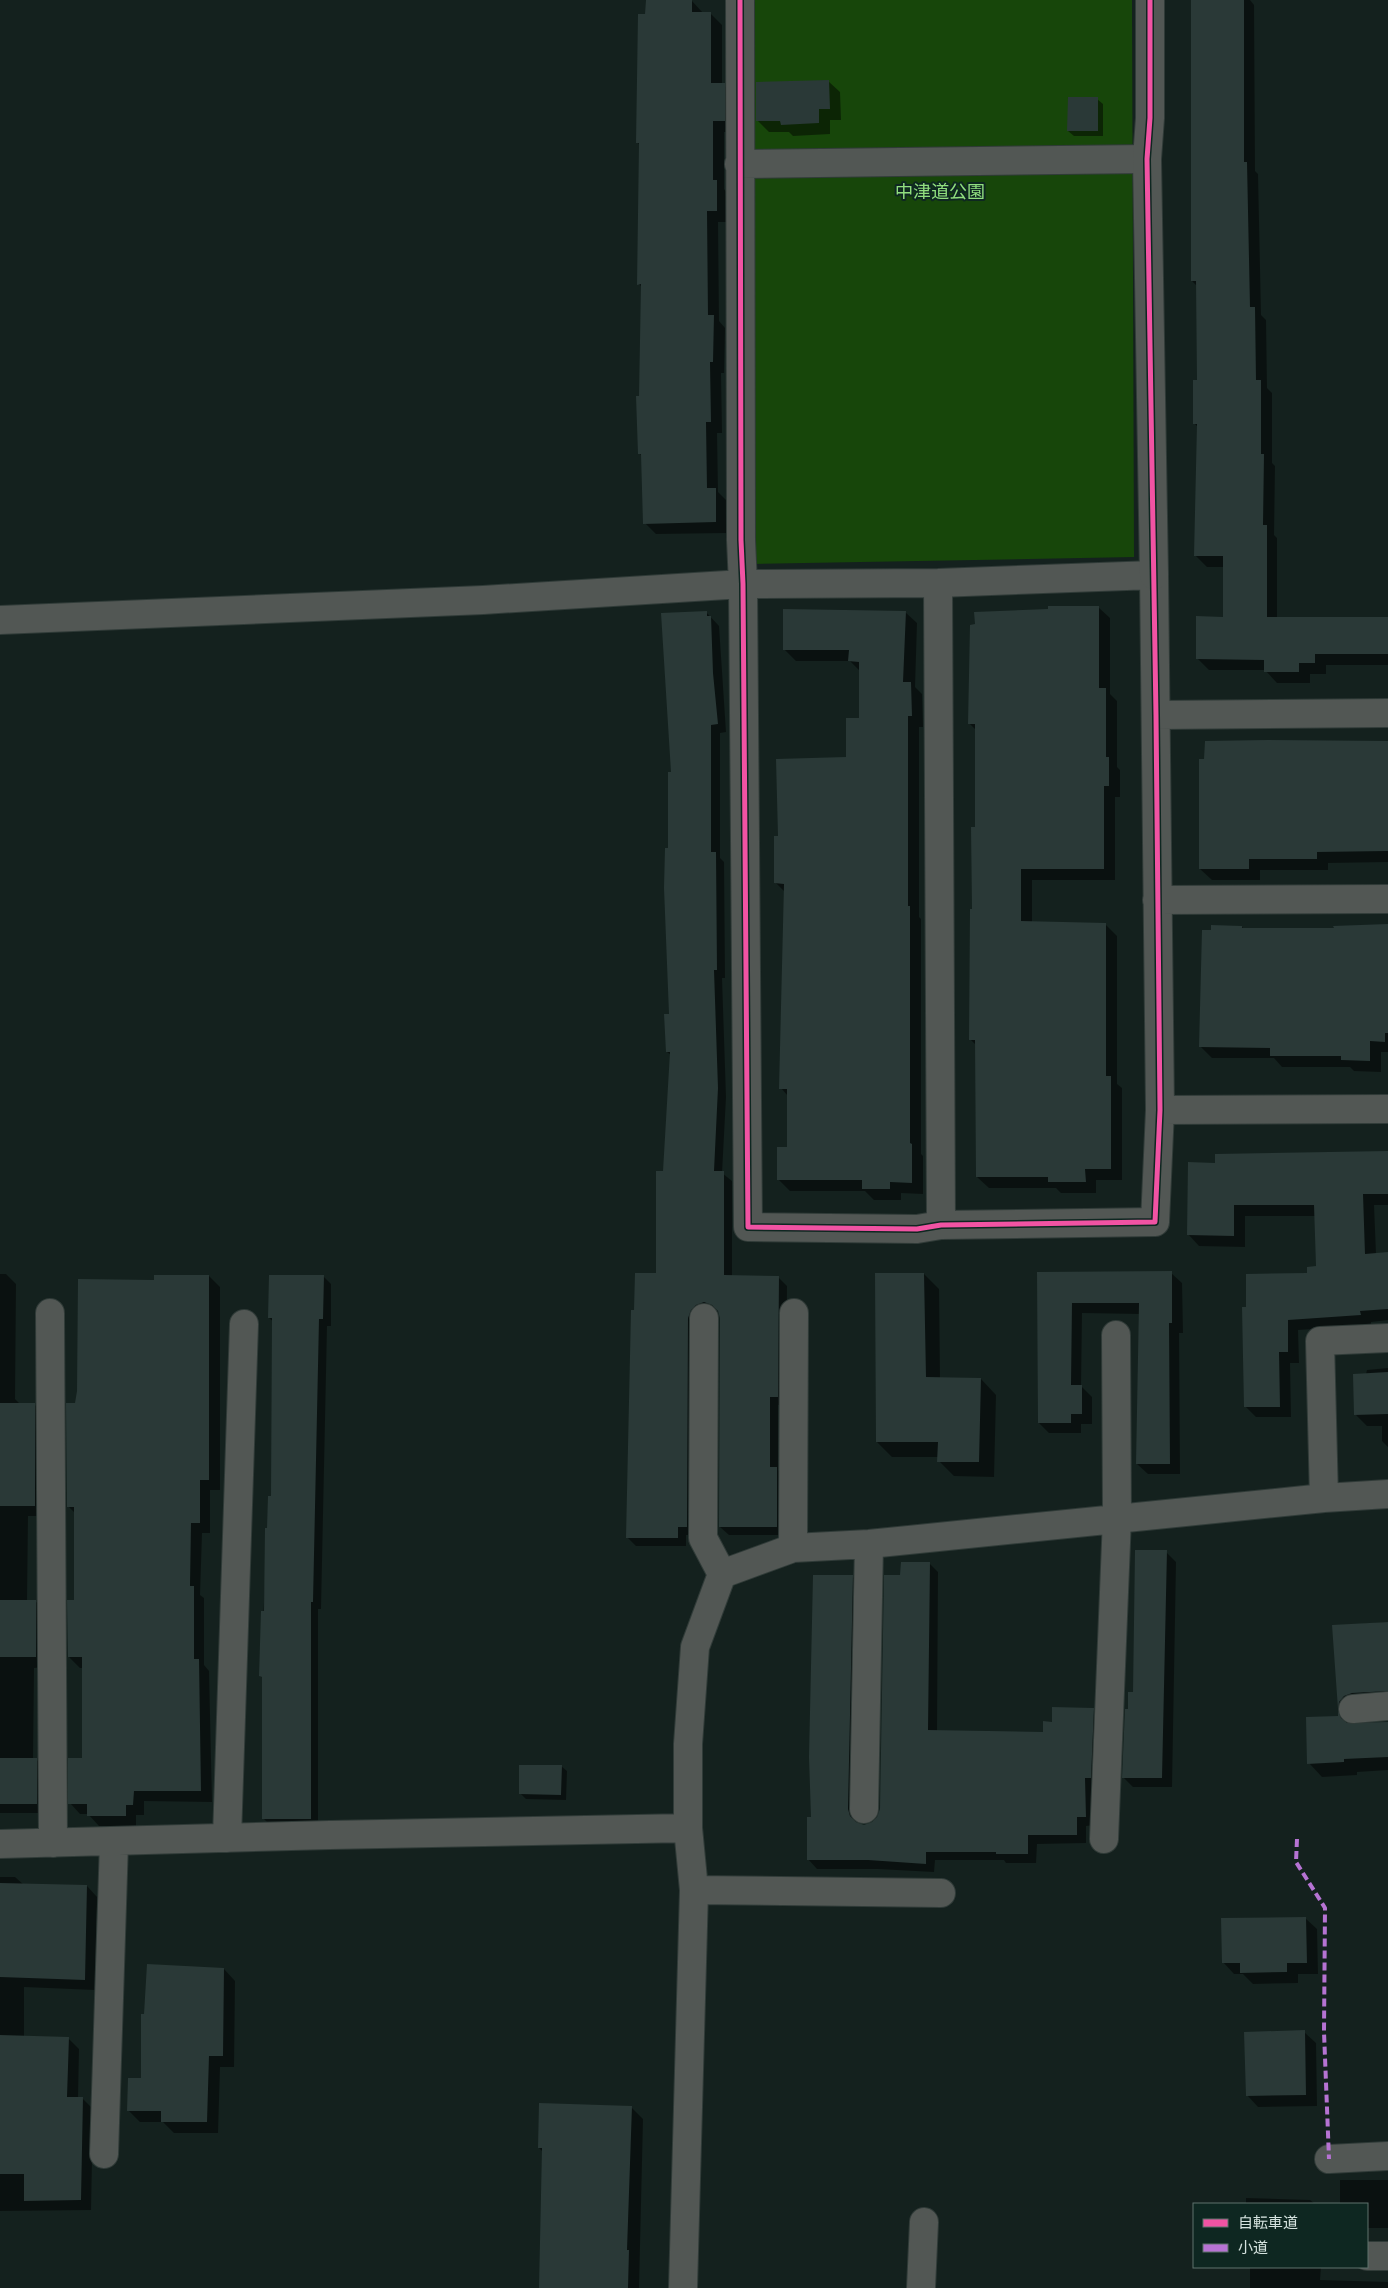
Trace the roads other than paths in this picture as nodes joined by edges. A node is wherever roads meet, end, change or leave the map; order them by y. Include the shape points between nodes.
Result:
1 (740, 0) edge
2 (1150, 0) edge
3 (1147, 159) junction
4 (739, 164) junction
5 (1154, 575) junction
6 (938, 583) junction
7 (743, 584) junction
8 (0, 620) edge
9 (1388, 712) edge
10 (1156, 715) junction
11 (1388, 899) edge
12 (1157, 900) junction
13 (1388, 1109) edge
14 (1160, 1110) junction
15 (941, 1225) junction
16 (50, 1313) dead end
17 (794, 1313) dead end
18 (704, 1318) dead end
19 (244, 1324) dead end
20 (1116, 1335) dead end
21 (1388, 1338) edge
22 (1388, 1494) edge
23 (1324, 1498) junction
24 (1117, 1518) junction
25 (869, 1544) junction
26 (793, 1548) junction
27 (722, 1574) junction
28 (1388, 1706) edge
29 (1353, 1709) dead end
30 (864, 1809) dead end
31 (688, 1828) junction
32 (227, 1838) junction
33 (1104, 1839) dead end
34 (114, 1842) junction
35 (52, 1843) junction
36 (0, 1844) edge
37 (694, 1890) junction
38 (941, 1893) dead end
39 (104, 2154) dead end
40 (1388, 2156) edge
41 (1329, 2159) dead end
42 (924, 2222) dead end
43 (1368, 2256) edge
44 (1388, 2256) edge
45 (683, 2288) edge
46 (921, 2288) edge

1 - 4 street
2 - 3 street
3 - 4 street
3 - 5 street
4 - 7 street via 740,540
5 - 6 street
5 - 10 street
6 - 7 street
6 - 15 street
7 - 8 street via 483,600
7 - 15 street via 748,1227 917,1229
9 - 10 street
10 - 12 street
11 - 12 street
12 - 14 street
13 - 14 street
14 - 15 street via 1155,1222
16 - 35 street
17 - 26 street
18 - 27 street via 703,1538
19 - 32 street
20 - 24 street
21 - 23 street via 1320,1341
22 - 23 street
23 - 24 street
24 - 25 street
24 - 33 street
25 - 26 street
25 - 30 street
26 - 27 street
27 - 31 street via 695,1647 688,1744
28 - 29 street
31 - 32 street
31 - 37 street
32 - 34 street
34 - 35 street
34 - 39 street
35 - 36 street
37 - 38 street
37 - 45 street
40 - 41 street
42 - 46 street
43 - 44 street

